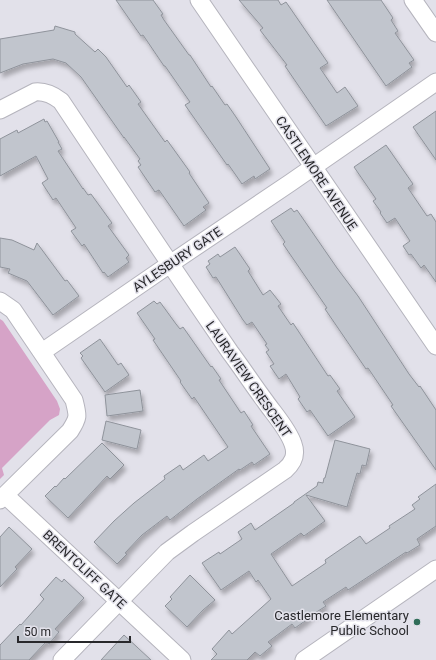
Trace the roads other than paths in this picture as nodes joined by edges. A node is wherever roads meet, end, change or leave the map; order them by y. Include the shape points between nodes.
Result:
1 (199, 0) edge
2 (413, 0) edge
3 (436, 33) edge
4 (436, 82) edge
5 (0, 110) edge
6 (313, 167) junction
7 (170, 264) junction
8 (0, 301) edge
9 (436, 346) edge
10 (42, 352) junction
11 (3, 498) edge
12 (436, 569) edge
13 (120, 602) junction
14 (62, 660) edge
15 (182, 660) edge
16 (304, 660) edge

1 - 6 street, CASTLEMORE AVENUE
2 - 3 street
4 - 6 street, AYLESBURY GATE
5 - 7 street, LAURAVIEW CRESCENT via 40,91 61,101
6 - 7 street, AYLESBURY GATE
6 - 9 street, CASTLEMORE AVENUE
7 - 10 street, AYLESBURY GATE
7 - 13 street, LAURAVIEW CRESCENT via 289,434 295,451 294,458 285,470 167,552
8 - 10 street via 12,310
10 - 11 street via 74,400 77,420 70,431
11 - 13 street, BRENTCLIFF GATE
12 - 16 street
13 - 14 street, LAURAVIEW CRESCENT
13 - 15 street, BRENTCLIFF GATE

